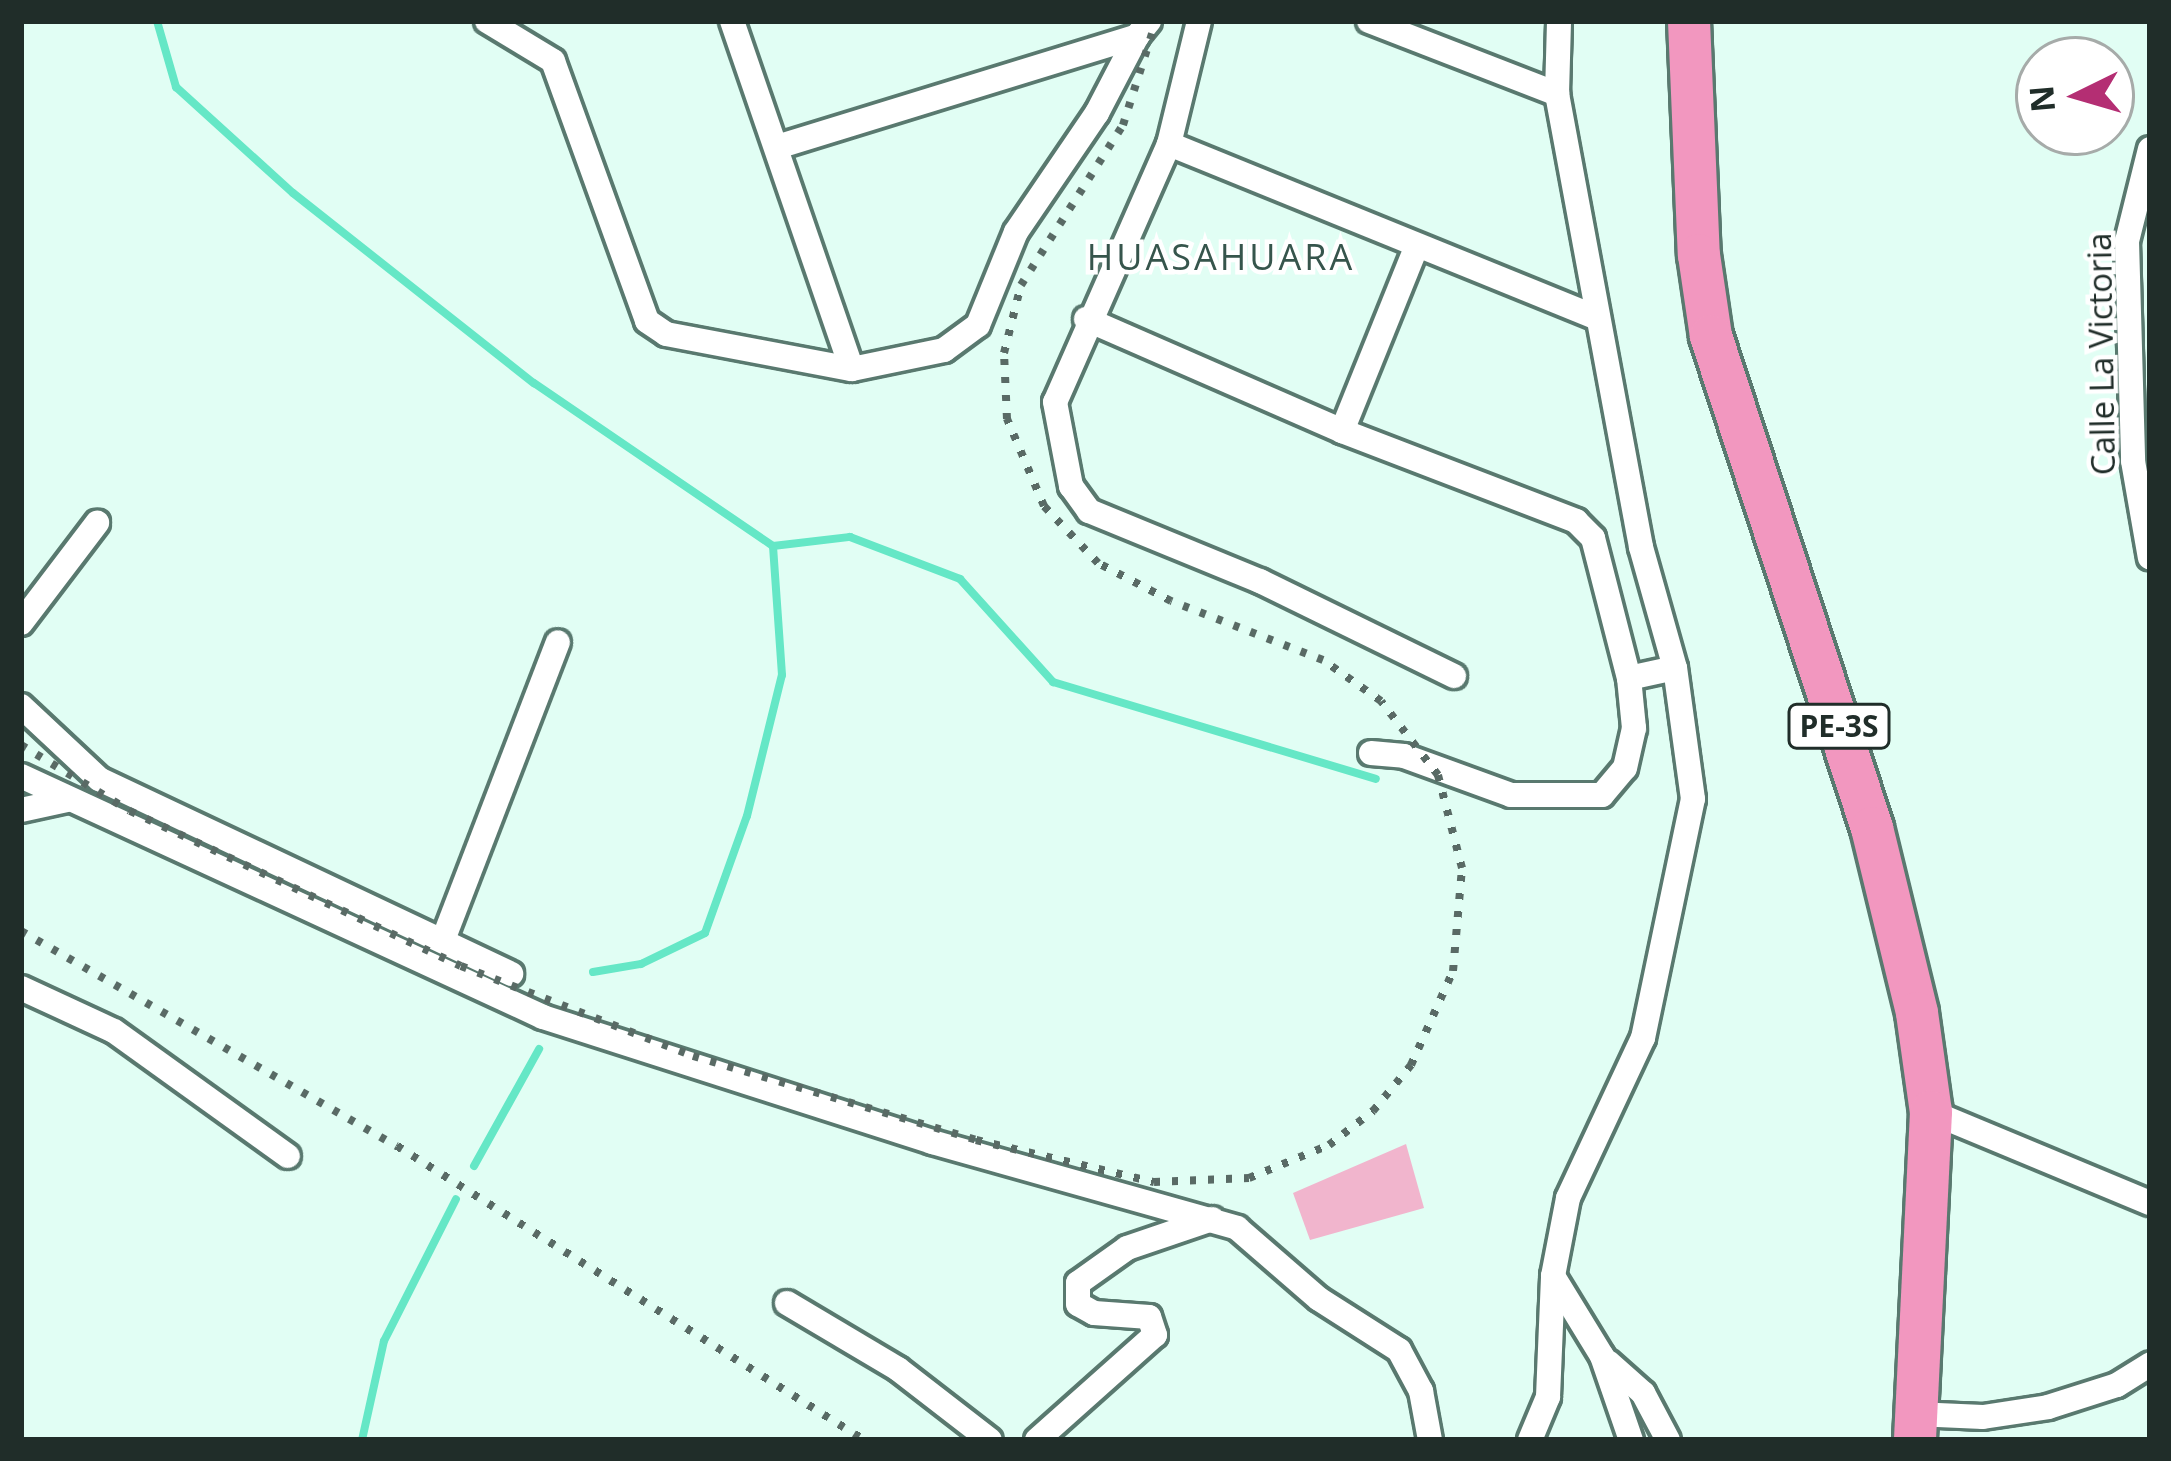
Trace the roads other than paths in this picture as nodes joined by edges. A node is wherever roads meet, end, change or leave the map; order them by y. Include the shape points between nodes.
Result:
1 (487, 21) edge
2 (732, 21) edge
3 (1199, 21) edge
4 (1369, 21) edge
5 (1559, 21) edge
6 (1689, 21) edge
7 (1143, 28) edge
8 (1557, 94) junction
9 (1169, 144) junction
10 (777, 147) junction
11 (2150, 149) edge
12 (1415, 250) junction
13 (1597, 318) junction
14 (1086, 319) junction
15 (852, 368) junction
16 (1342, 431) junction
17 (97, 524) dead end
18 (2150, 558) edge
19 (21, 623) edge
20 (558, 642) dead end
21 (1675, 668) junction
22 (1454, 676) dead end
23 (1630, 678) junction
24 (21, 706) edge
25 (1371, 753) dead end
26 (21, 776) edge
27 (67, 800) junction
28 (21, 810) edge
29 (452, 944) junction
30 (512, 974) dead end
31 (461, 981) junction
32 (21, 988) edge
33 (1931, 1112) junction
34 (288, 1156) dead end
35 (2150, 1203) edge
36 (1214, 1218) junction
37 (1553, 1276) junction
38 (787, 1303) dead end
39 (1602, 1356) junction
40 (2150, 1364) edge
41 (1915, 1427) edge
42 (990, 1440) edge
43 (1037, 1440) edge
44 (1430, 1440) edge
45 (1531, 1440) edge
46 (1631, 1440) edge
47 (1668, 1440) edge

1 - 15 street via 553,62 646,321 666,334
2 - 10 street
3 - 9 street
4 - 8 street
5 - 8 street
6 - 33 highway, PE-3S via 1699,255 1711,336 1872,828 1899,925
7 - 10 street
7 - 15 street via 1016,232 978,325 944,350
8 - 13 street
9 - 12 street
9 - 14 street
10 - 15 street
11 - 18 street, Calle La Victoria via 2127,241 2133,461
12 - 13 street
12 - 16 street
13 - 21 street via 1641,547
14 - 16 street
14 - 22 street via 1055,403 1071,486 1089,511 1260,580
16 - 23 street via 1587,529
17 - 19 street
20 - 29 street
21 - 23 street
21 - 37 street via 1693,799 1643,1038 1568,1198
23 - 25 street via 1634,728 1625,768 1602,795 1510,796 1404,756
24 - 29 street via 99,779
26 - 27 street
27 - 28 street
27 - 31 street
29 - 30 street
29 - 31 street
31 - 36 street via 667,1059
32 - 34 street via 114,1031
33 - 35 street
33 - 41 highway, PE-3S
36 - 43 street via 1127,1248 1078,1283 1078,1304 1101,1315 1149,1317 1156,1335
36 - 44 street via 1254,1239 1319,1299 1399,1350 1421,1390
37 - 39 street
37 - 45 street via 1548,1397
38 - 42 street via 898,1369
39 - 46 street
39 - 47 street via 1643,1393
40 - 41 street via 2098,1393 2048,1407

